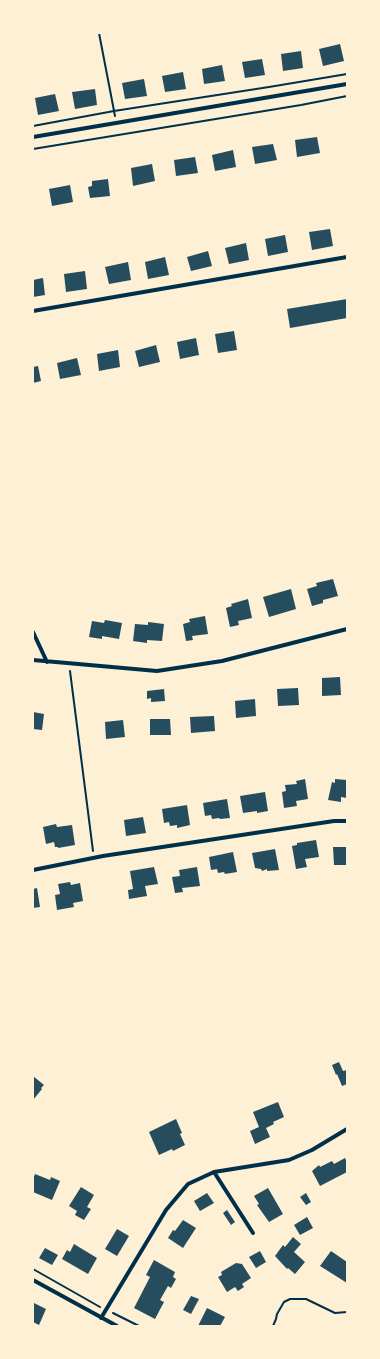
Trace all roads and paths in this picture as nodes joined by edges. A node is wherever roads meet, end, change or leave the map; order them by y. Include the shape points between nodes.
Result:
1 (100, 33) edge
2 (347, 74) edge
3 (347, 84) edge
4 (347, 96) edge
5 (114, 111) junction
6 (116, 122) junction
7 (33, 126) edge
8 (33, 137) edge
9 (33, 149) edge
10 (347, 257) edge
11 (33, 311) edge
12 (347, 630) edge
13 (33, 632) edge
14 (33, 660) edge
15 (47, 662) junction
16 (69, 663) junction
17 (347, 821) edge
18 (94, 858) junction
19 (33, 870) edge
20 (347, 1129) edge
21 (214, 1172) junction
22 (253, 1233) dead end
23 (33, 1269) edge
24 (33, 1281) edge
25 (106, 1310) junction
26 (347, 1312) edge
27 (101, 1318) junction
28 (117, 1326) edge
29 (139, 1326) edge
30 (273, 1326) edge

1 - 5 path
2 - 5 path
3 - 6 street
4 - 9 path
5 - 6 path
5 - 7 path
6 - 8 street
10 - 11 street
12 - 16 street via 222,661 157,671
13 - 15 street
14 - 15 street
15 - 16 street
16 - 18 path
17 - 18 street
18 - 19 street
20 - 21 street via 312,1150 289,1160
21 - 22 street
21 - 25 street via 188,1184 166,1210
23 - 25 path
24 - 27 street
25 - 27 street
25 - 29 path
26 - 30 path via 335,1313 306,1299 290,1300 284,1302
27 - 28 street

